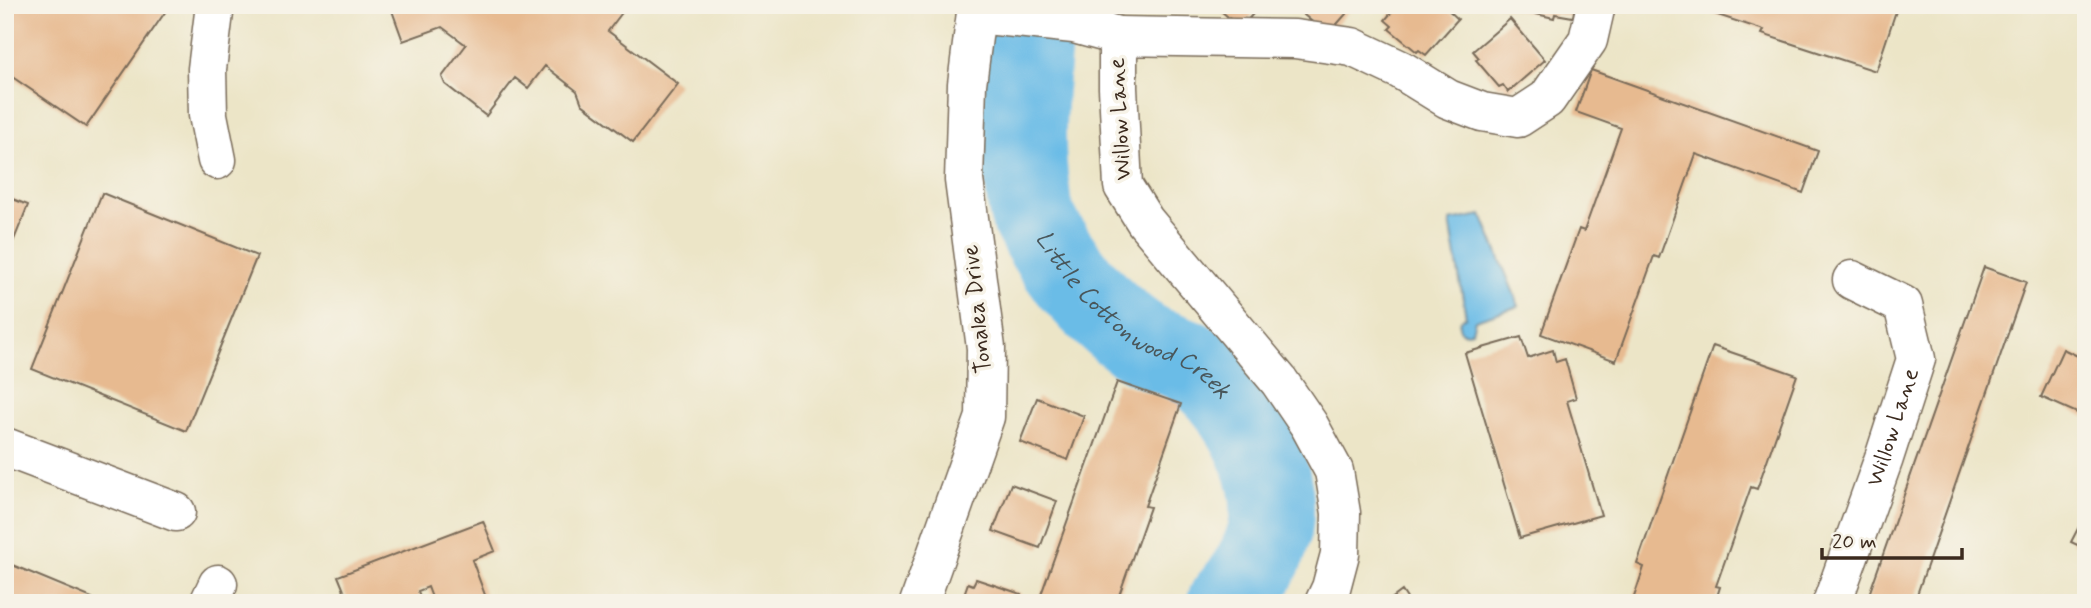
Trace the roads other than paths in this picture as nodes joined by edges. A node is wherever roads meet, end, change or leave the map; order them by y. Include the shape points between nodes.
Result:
1 (215, 5) edge
2 (1596, 5) edge
3 (987, 12) edge
4 (1118, 36) junction
5 (217, 160) dead end
6 (1852, 280) dead end
7 (5, 447) edge
8 (176, 512) dead end
9 (919, 603) edge
10 (1324, 603) edge
11 (1832, 603) edge

1 - 5 street via 207,69 208,115
2 - 4 street, Willow Lane via 1588,40 1547,99 1518,118 1482,112 1448,99 1352,47 1295,39
3 - 4 street via 1074,24
3 - 9 street, Tonalea Drive via 967,84 964,180 986,348 985,417
4 - 10 street, Willow Lane via 1123,186 1145,221 1279,381 1334,471 1342,513 1339,554
6 - 11 street, Willow Lane via 1903,305 1916,359
7 - 8 street

